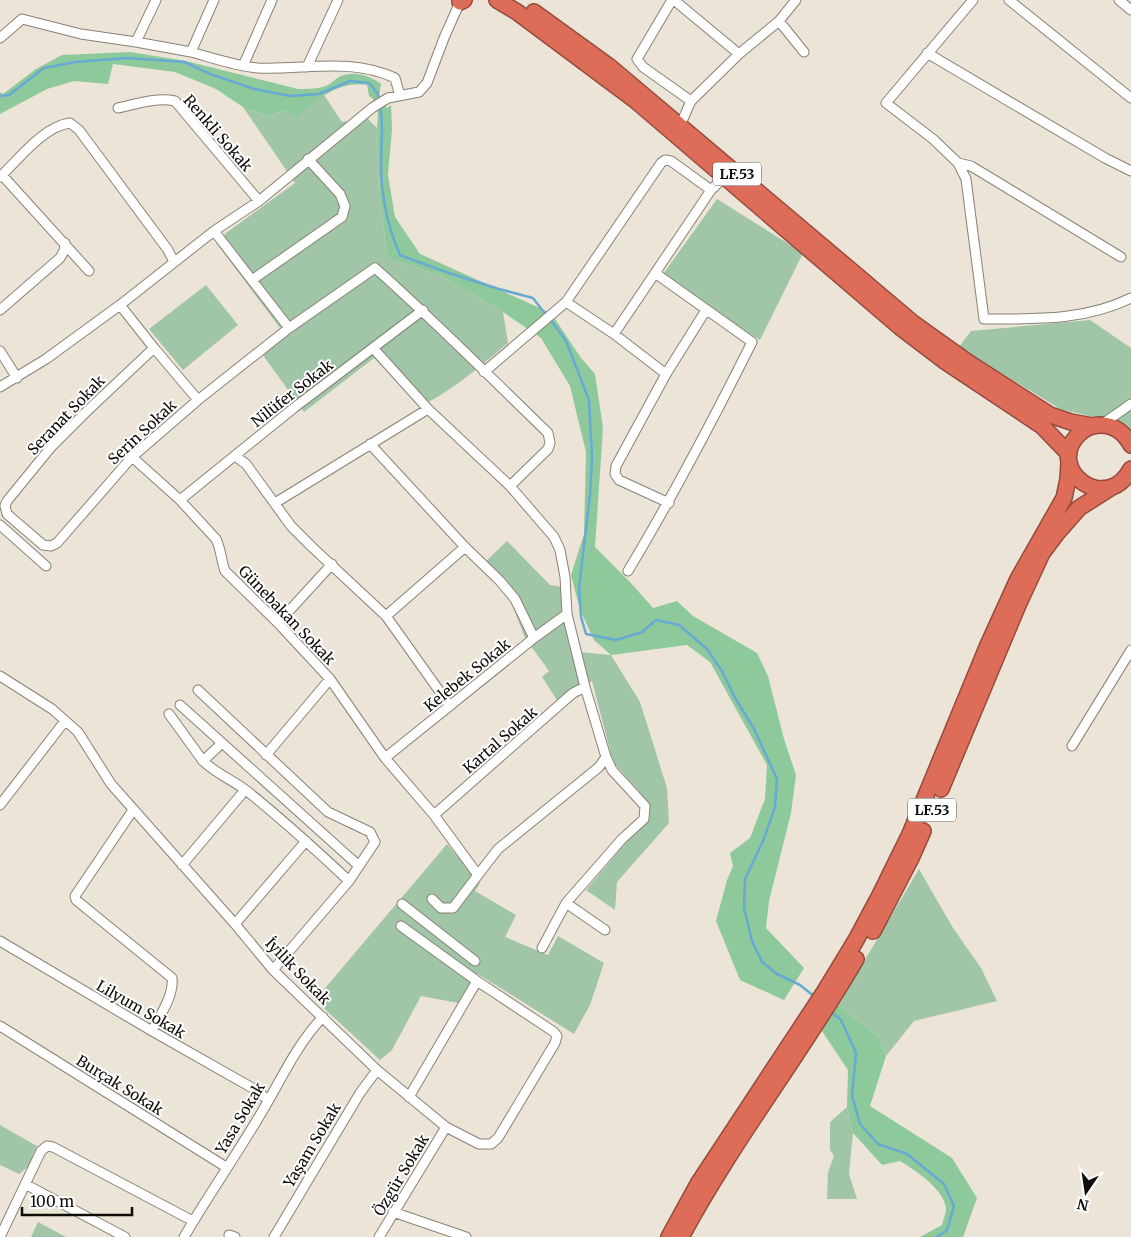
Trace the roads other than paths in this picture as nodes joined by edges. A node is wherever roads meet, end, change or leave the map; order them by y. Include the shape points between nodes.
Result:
1 (156, 0) edge
2 (214, 0) edge
3 (272, 0) edge
4 (338, 0) edge
5 (487, 0) edge
6 (497, 0) edge
7 (516, 0) edge
8 (673, 0) edge
9 (796, 0) edge
10 (973, 0) edge
11 (1009, 0) edge
12 (1119, 0) edge
13 (461, 1) edge
14 (1131, 10) edge
15 (779, 22) junction
16 (0, 38) edge
17 (136, 42) junction
18 (191, 52) junction
19 (804, 52) dead end
20 (927, 53) junction
21 (739, 54) junction
22 (243, 66) junction
23 (307, 67) junction
24 (400, 96) junction
25 (1131, 98) edge
26 (635, 100) junction
27 (691, 101) junction
28 (118, 108) dead end
29 (680, 124) junction
30 (308, 159) junction
31 (958, 162) junction
32 (1131, 170) edge
33 (1, 175) edge
34 (724, 177) junction
35 (711, 190) junction
36 (259, 201) junction
37 (214, 231) junction
38 (65, 243) junction
39 (1121, 257) dead end
40 (174, 262) junction
41 (89, 271) dead end
42 (655, 273) junction
43 (252, 280) junction
44 (1131, 298) edge
45 (564, 304) junction
46 (120, 306) junction
47 (0, 310) edge
48 (423, 310) junction
49 (706, 310) junction
50 (289, 328) junction
51 (614, 334) junction
52 (154, 348) junction
53 (373, 348) junction
54 (0, 351) edge
55 (484, 372) junction
56 (666, 374) junction
57 (17, 378) junction
58 (0, 387) edge
59 (198, 400) junction
60 (1131, 404) edge
61 (428, 409) junction
62 (1097, 425) junction
63 (370, 444) junction
64 (1131, 445) edge
65 (235, 456) junction
66 (132, 457) junction
67 (1069, 458) junction
68 (1131, 469) edge
69 (510, 486) junction
70 (1112, 487) junction
71 (180, 500) junction
72 (274, 503) junction
73 (668, 504) junction
74 (5, 506) joint
75 (0, 525) edge
76 (465, 547) junction
77 (332, 564) junction
78 (46, 566) dead end
79 (628, 571) dead end
80 (567, 614) junction
81 (386, 616) junction
82 (278, 623) junction
83 (534, 638) junction
84 (1131, 650) edge
85 (0, 676) edge
86 (330, 679) junction
87 (586, 687) junction
88 (198, 690) dead end
89 (180, 705) dead end
90 (450, 706) junction
91 (169, 714) dead end
92 (65, 721) junction
93 (222, 743) junction
94 (1072, 746) dead end
95 (266, 755) junction
96 (606, 757) junction
97 (385, 758) junction
98 (203, 761) junction
99 (245, 790) junction
100 (1, 801) edge
101 (132, 810) junction
102 (434, 815) junction
103 (306, 841) junction
104 (182, 865) junction
105 (359, 866) junction
106 (478, 875) junction
107 (349, 881) junction
108 (432, 899) dead end
109 (566, 903) junction
110 (402, 904) dead end
111 (235, 924) junction
112 (401, 926) dead end
113 (605, 930) dead end
114 (0, 941) edge
115 (542, 948) dead end
116 (475, 961) dead end
117 (273, 970) junction
118 (477, 982) junction
119 (830, 994) junction
120 (815, 1016) junction
121 (323, 1017) junction
122 (0, 1026) edge
123 (152, 1031) junction
124 (377, 1070) junction
125 (409, 1097) junction
126 (268, 1100) junction
127 (446, 1127) junction
128 (226, 1167) junction
129 (25, 1184) junction
130 (394, 1212) junction
131 (193, 1221) junction
132 (0, 1237) edge
133 (126, 1237) edge
134 (184, 1237) edge
135 (274, 1237) edge
136 (379, 1237) edge
137 (466, 1237) edge
138 (669, 1237) edge
139 (681, 1237) edge

1 - 17 street
2 - 18 street
3 - 22 street
4 - 23 street
5 - 26 highway
6 - 26 highway, LF.53
7 - 29 highway, LF.53 via 610,67
8 - 21 street
8 - 27 street via 637,59 643,67
9 - 15 street
10 - 20 street
11 - 25 street
12 - 14 street
13 - 24 street via 427,83 419,92
15 - 19 street
15 - 21 street
16 - 17 street via 22,19 82,34
17 - 18 street
18 - 22 street
20 - 31 street via 886,103
20 - 32 street via 1105,158
21 - 27 street
22 - 23 street
23 - 24 street via 337,64 379,70 395,78
24 - 30 street via 388,98 372,108
26 - 34 highway, LF.53
27 - 29 street
28 - 36 street, Renkli Sokak via 153,100 175,101
29 - 62 highway, LF.53 via 888,302 941,343 1050,415
30 - 36 street
30 - 43 street via 340,194 345,206 342,217
31 - 39 street via 971,166
31 - 44 street via 966,179 984,319 1034,320 1078,316
33 - 38 street
33 - 40 street via 40,138 62,124 70,123 91,146
34 - 35 street
34 - 67 highway, LF.53 via 900,327 1042,426
35 - 42 street
35 - 45 street via 665,160
36 - 37 street
37 - 40 street
37 - 43 street
38 - 41 street
38 - 47 street via 60,258
40 - 46 street
42 - 49 street
42 - 51 street
43 - 50 street
45 - 51 street
45 - 55 street
46 - 52 street
46 - 57 street
48 - 50 street, Serin Sokak via 375,268
48 - 53 street, Nilüfer Sokak
48 - 55 street
49 - 56 street
49 - 73 street via 752,342
50 - 59 street, Serin Sokak
51 - 56 street
52 - 59 street
52 - 74 street, Seranat Sokak via 52,446
53 - 61 street
53 - 65 street, Nilüfer Sokak
54 - 57 street
55 - 69 street via 548,433 548,449
56 - 73 street via 616,466 615,474 619,480
57 - 58 street
59 - 66 street, Serin Sokak
60 - 62 street
61 - 63 street
61 - 69 street
62 - 64 highway, LF.53 via 1111,426 1120,431
62 - 67 highway, LF.53 via 1080,433 1071,446
63 - 72 street
63 - 76 street
65 - 71 street, Nilüfer Sokak
65 - 72 street via 246,464
66 - 71 street, Günebakan Sokak
66 - 74 street, Serin Sokak via 51,546 43,545 7,514
67 - 70 highway, LF.53 via 1072,471 1085,484 1093,488
67 - 119 highway, LF.53 via 1064,498 1018,579 910,834
68 - 70 highway, LF.53 via 1120,483
69 - 80 street via 554,537 560,550
70 - 119 highway, LF.53 via 1079,508 1042,552 911,858 869,938
71 - 82 street, Günebakan Sokak via 216,539 225,571
72 - 77 street via 291,526
73 - 79 street
75 - 78 street
76 - 81 street
76 - 83 street via 515,599
77 - 81 street
77 - 82 street
80 - 83 street, Kelebek Sokak
80 - 87 street
81 - 90 street
82 - 86 street, Günebakan Sokak
83 - 90 street, Kelebek Sokak
84 - 94 street
85 - 92 street, İyilik Sokak via 33,695
86 - 95 street
86 - 97 street, Günebakan Sokak
87 - 96 street
87 - 102 street, Kartal Sokak via 573,693
88 - 95 street
89 - 93 street
90 - 97 street, Kelebek Sokak
91 - 98 street
92 - 100 street
92 - 101 street, İyilik Sokak via 78,732 110,784
93 - 98 street
93 - 105 street
95 - 105 street via 328,812 370,832 375,842
96 - 106 street via 498,849
96 - 109 street via 612,770 645,806 644,819
97 - 102 street, Günebakan Sokak
98 - 99 street
99 - 103 street
99 - 104 street
101 - 104 street, İyilik Sokak
101 - 123 street via 75,896 172,978 171,992
102 - 106 street, Günebakan Sokak
103 - 107 street
103 - 111 street
104 - 111 street, İyilik Sokak
105 - 107 street
106 - 108 street via 453,908 441,908
107 - 117 street
109 - 113 street
109 - 115 street
110 - 116 street
111 - 117 street, İyilik Sokak
112 - 118 street
114 - 123 street, Lilyum Sokak
117 - 121 street, İyilik Sokak
118 - 125 street
118 - 127 street, İyilik Sokak via 557,1036 498,1138 491,1144 479,1144
119 - 120 highway, LF.53
120 - 138 highway, LF.53 via 698,1184
120 - 139 highway, LF.53
121 - 124 street, İyilik Sokak
121 - 126 street, Yasa Sokak via 290,1060
122 - 128 street, Burçak Sokak
123 - 126 street, Lilyum Sokak
124 - 125 street, İyilik Sokak
124 - 135 street, Yaşam Sokak
125 - 127 street, İyilik Sokak
126 - 128 street, Yasa Sokak
127 - 130 street, Özgür Sokak
128 - 131 street, Yasa Sokak
129 - 131 street via 41,1151 47,1146 53,1147
129 - 132 street
129 - 133 street
130 - 136 street, Özgür Sokak
130 - 137 street
131 - 134 street, Yasa Sokak

